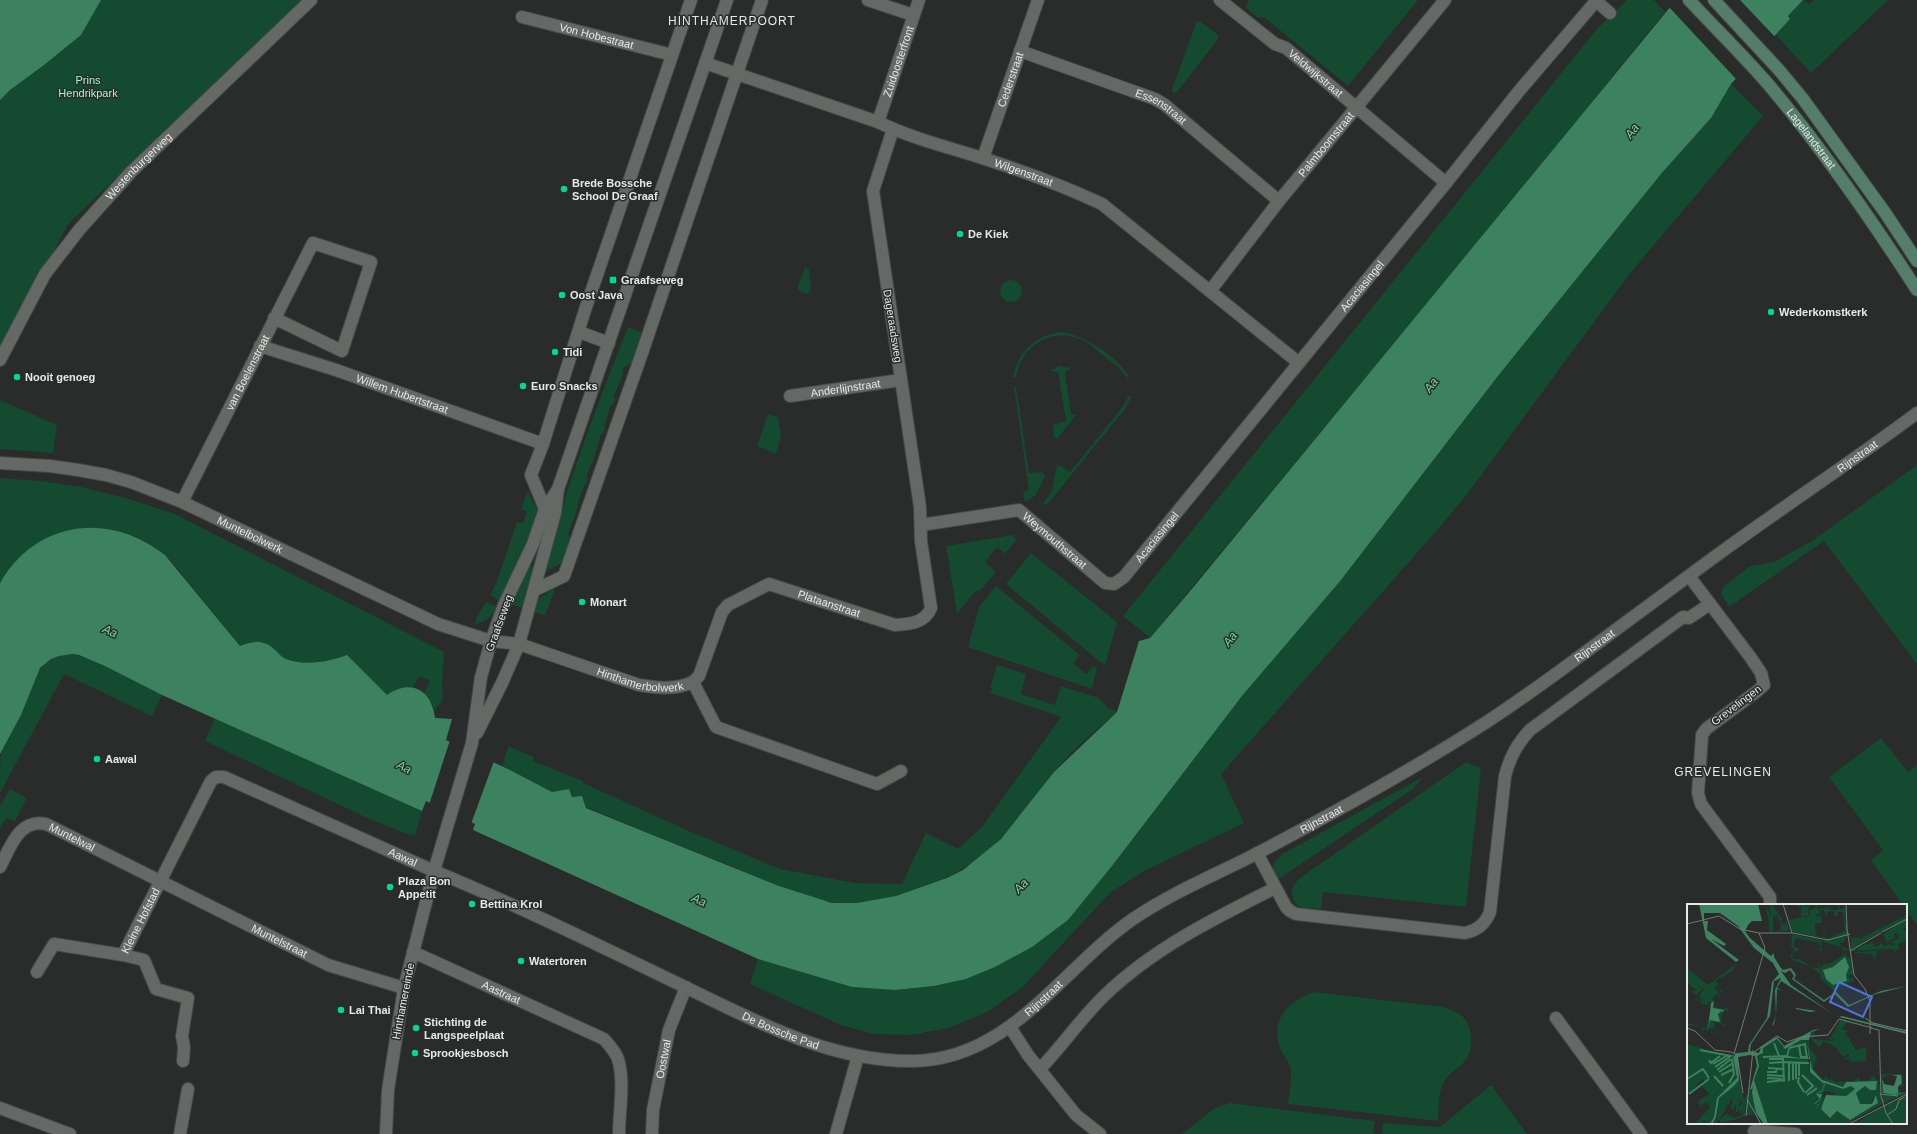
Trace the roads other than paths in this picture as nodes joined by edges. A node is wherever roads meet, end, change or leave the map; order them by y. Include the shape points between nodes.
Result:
1 (311, 0) edge
2 (691, 0) edge
3 (727, 0) edge
4 (762, 0) edge
5 (868, 0) edge
6 (919, 0) edge
7 (1038, 0) edge
8 (1220, 0) edge
9 (1445, 0) edge
10 (1689, 0) edge
11 (1714, 0) edge
12 (1610, 13) dead end
13 (913, 15) junction
14 (522, 17) dead end
15 (1020, 51) junction
16 (672, 55) junction
17 (705, 63) junction
18 (737, 73) junction
19 (1356, 107) junction
20 (878, 122) junction
21 (893, 129) junction
22 (983, 158) junction
23 (1446, 183) junction
24 (1279, 201) junction
25 (1917, 261) edge
26 (1917, 290) edge
27 (1210, 291) junction
28 (274, 318) junction
29 (579, 332) junction
30 (609, 343) junction
31 (260, 346) junction
32 (342, 351) junction
33 (0, 360) edge
34 (1299, 363) junction
35 (336, 370) junction
36 (901, 380) junction
37 (790, 396) dead end
38 (1917, 413) edge
39 (543, 444) junction
40 (0, 463) edge
41 (558, 489) junction
42 (182, 502) junction
43 (545, 509) junction
44 (920, 525) junction
45 (1689, 576) junction
46 (1114, 584) joint
47 (534, 590) junction
48 (1710, 604) junction
49 (491, 641) junction
50 (519, 644) junction
51 (693, 682) junction
52 (472, 743) junction
53 (901, 772) dead end
54 (1257, 853) junction
55 (0, 867) edge
56 (434, 871) junction
57 (161, 882) junction
58 (1275, 888) junction
59 (1770, 904) edge
60 (413, 952) junction
61 (123, 955) junction
62 (37, 972) dead end
63 (686, 987) junction
64 (404, 988) junction
65 (1556, 1018) dead end
66 (1010, 1027) junction
67 (858, 1056) junction
68 (184, 1061) dead end
69 (1040, 1068) junction
70 (188, 1089) dead end
71 (0, 1108) edge
72 (1754, 1129) edge
73 (70, 1134) edge
74 (180, 1134) edge
75 (386, 1134) edge
76 (619, 1134) edge
77 (652, 1134) edge
78 (836, 1134) edge
79 (1100, 1134) edge
80 (1641, 1134) edge
81 (1796, 1134) edge

1 - 33 street, Westenburgerweg via 131,172 79,230 45,274
2 - 16 street
3 - 17 street, Graafseweg
4 - 18 street
5 - 13 street
6 - 13 street, Zuidoosterfront
7 - 15 street, Cederstraat
8 - 19 street, Veldwijkstraat via 1275,44 1286,48
9 - 19 street, Palmboomstraat
10 - 26 main road, Lagelandstraat via 1766,82 1810,137 1873,221
11 - 25 main road, Lagelandstraat via 1803,99
12 - 23 street, Acaciasingel via 1596,1 1518,91
13 - 20 street, Zuidoosterfront
14 - 16 street, Von Hobestraat
15 - 22 street, Cederstraat
15 - 24 street, Essenstraat via 1155,99
16 - 29 street
17 - 18 street, Wilgenstraat
17 - 30 street, Graafseweg
18 - 20 street, Wilgenstraat
18 - 47 street via 564,576
19 - 23 street, Veldwijkstraat
19 - 24 street, Palmboomstraat
20 - 21 street, Wilgenstraat
21 - 22 street, Wilgenstraat
21 - 36 street, Dageraadsweg via 873,191
22 - 27 street, Wilgenstraat via 1102,204
23 - 34 street, Acaciasingel
24 - 27 street, Palmboomstraat
27 - 34 street, Wilgenstraat
28 - 31 street, van Boelenstraat
28 - 32 street
28 - 32 street, van Boelenstraat via 313,243 371,262
29 - 30 street
29 - 39 street
30 - 41 street, Graafseweg
31 - 35 street, Willem Hubertstraat
31 - 42 street, van Boelenstraat
32 - 35 street
34 - 46 street, Acaciasingel via 1124,577
35 - 39 street, Willem Hubertstraat
36 - 37 street, Anderlijnstraat
36 - 44 street, Dageraadsweg via 920,507
38 - 45 street, Rijnstraat
39 - 43 street via 531,475
40 - 42 street, Muntelbolwerk via 50,466 106,475
41 - 43 street, Graafseweg
41 - 47 street, Graafseweg via 555,513
42 - 49 street, Muntelbolwerk via 417,615
43 - 49 street, Graafseweg via 533,544 504,605
44 - 46 street, Weymouthstraat via 1019,510 1105,583
44 - 51 street, Plataanstraat via 931,608 919,621 895,625 769,584 728,605 722,612 699,676
45 - 48 street, Grevelingen
45 - 54 street, Rijnstraat via 1542,685 1476,730 1342,808
47 - 50 street, Graafseweg
48 - 58 street via 1689,618 1683,617 1530,730 1518,743 1505,776 1490,912 1481,926 1465,933 1296,914 1286,907
48 - 59 street, Grevelingen via 1761,673 1764,685 1706,729 1702,735 1698,792 1701,804 1770,896
49 - 50 street, Hinthamerbolwerk
49 - 52 street, Graafseweg via 481,677
50 - 51 street, Hinthamerbolwerk via 639,685 668,688
50 - 52 street, Graafseweg
51 - 53 street, Hinthamerbolwerk via 716,727 877,784
52 - 56 street, Graafseweg
54 - 58 street
54 - 66 street, Rijnstraat via 1163,900 1131,920 1036,1007
55 - 57 street, Muntelwal via 19,832 32,823 40,822
56 - 57 street, Aawal via 224,777 216,777 211,781
56 - 60 street, Hinthamereinde
56 - 63 street, De Bossche Pad
57 - 61 street, Kleine Hofstad
57 - 64 street, Muntelstraat via 328,965
58 - 69 street via 1173,942 1140,966 1100,1000
60 - 64 street, Hinthamereinde
60 - 76 street, Aastraat via 604,1039 617,1058 620,1073
61 - 62 street, Kleine Hofstad via 54,944
61 - 68 street via 144,960 156,989 188,998 182,1036
63 - 67 street, De Bossche Pad via 813,1044
63 - 77 street, Oostwal via 668,1037 655,1102
64 - 75 street, Hinthamereinde via 388,1090
65 - 80 street
66 - 67 street, De Bossche Pad via 962,1052 941,1058 893,1061
66 - 69 street
67 - 78 street
69 - 79 street via 1076,1115
70 - 74 street
71 - 73 street
72 - 81 street

